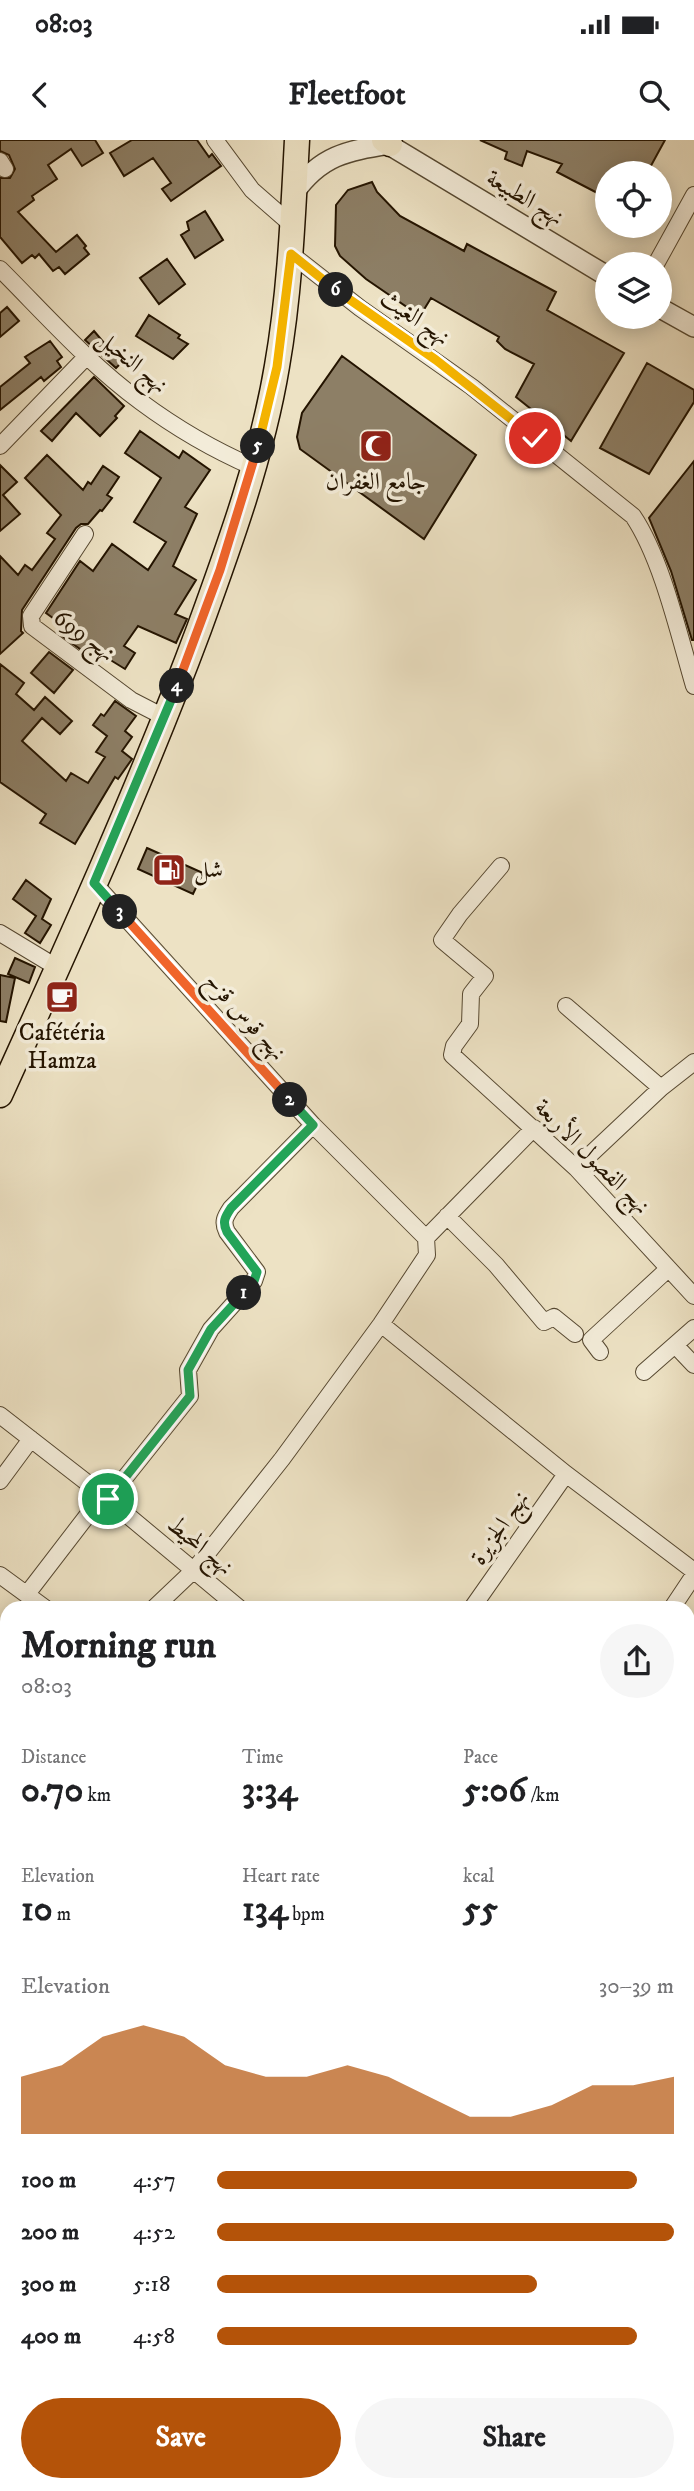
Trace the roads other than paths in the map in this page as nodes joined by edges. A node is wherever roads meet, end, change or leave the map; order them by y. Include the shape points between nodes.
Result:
1 (215, 140) edge
2 (297, 140) edge
3 (385, 141) edge
4 (294, 193) junction
5 (694, 195) edge
6 (292, 225) junction
7 (663, 252) edge
8 (291, 254) junction
9 (0, 269) edge
10 (595, 269) edge
11 (672, 314) edge
12 (694, 327) edge
13 (87, 356) junction
14 (0, 446) edge
15 (253, 467) junction
16 (85, 534) dead end
17 (694, 686) edge
18 (166, 718) junction
19 (501, 866) dead end
20 (94, 883) junction
21 (0, 933) edge
22 (58, 968) junction
23 (566, 1006) dead end
24 (694, 1062) edge
25 (661, 1088) junction
26 (0, 1095) edge
27 (313, 1125) junction
28 (534, 1128) junction
29 (576, 1168) junction
30 (447, 1216) junction
31 (426, 1238) junction
32 (668, 1269) junction
33 (694, 1296) edge
34 (381, 1324) junction
35 (694, 1328) edge
36 (575, 1334) dead end
37 (675, 1345) junction
38 (600, 1352) dead end
39 (694, 1365) edge
40 (644, 1372) dead end
41 (0, 1415) edge
42 (31, 1439) junction
43 (566, 1474) junction
44 (0, 1481) edge
45 (106, 1497) junction
46 (194, 1570) junction
47 (694, 1573) edge
48 (0, 1575) edge
49 (27, 1594) junction
50 (36, 1601) edge
51 (161, 1601) edge
52 (231, 1601) edge
53 (477, 1601) edge
54 (676, 1601) edge

1 - 6 street via 252,190
2 - 4 main road
3 - 4 street via 332,157 305,177
3 - 10 street, نهج الطبيعة
4 - 6 main road
5 - 7 street
6 - 8 main road
8 - 15 main road via 277,367
8 - 17 street, نهج الغيث via 472,387 633,516 658,570
9 - 13 street, نهج النخيل
11 - 12 street
13 - 14 street
13 - 15 street, نهج النخيل via 141,402 219,452
15 - 18 main road
16 - 18 street, نهج 699 via 31,616 32,626 131,700
18 - 20 main road
19 - 28 street, نهج الفصول الأربعة via 442,940 485,976 471,994 470,1024 452,1055
20 - 22 main road
20 - 27 street, نهج قوس قزح
21 - 22 street
22 - 26 main road
23 - 25 street
24 - 25 street
25 - 29 street
27 - 31 street, نهج قوس قزح
27 - 45 street via 225,1218 227,1232 257,1272 254,1281 211,1329 188,1370 190,1396
28 - 29 street, نهج الفصول الأربعة
28 - 30 street
29 - 32 street, نهج الفصول الأربعة
30 - 31 street
30 - 36 street via 544,1322 554,1317
31 - 34 street via 427,1255
32 - 33 street, نهج الفصول الأربعة
32 - 38 street via 591,1340
34 - 43 street
34 - 46 street
35 - 37 street
37 - 39 street
37 - 40 street
41 - 42 street, نهج المحيط
42 - 44 street
42 - 45 street, نهج المحيط
43 - 47 street
43 - 53 street, نهج الجزيرة
45 - 46 street, نهج المحيط
45 - 49 street
46 - 51 street
46 - 52 street, نهج المحيط
47 - 54 street
48 - 49 street
49 - 50 street

